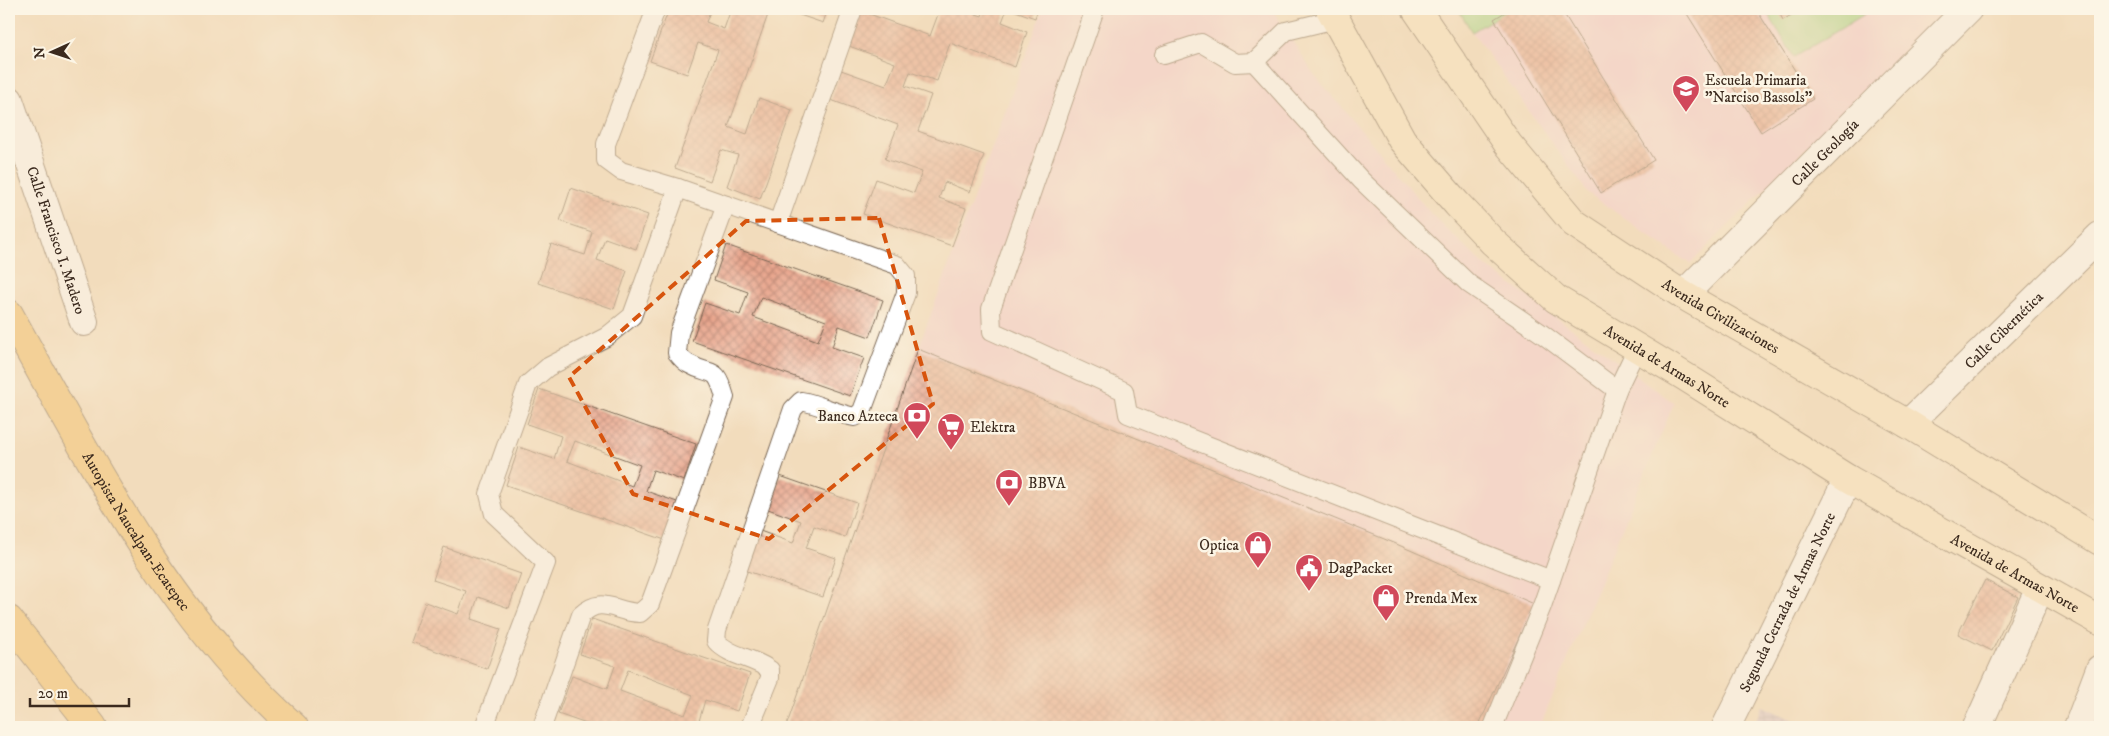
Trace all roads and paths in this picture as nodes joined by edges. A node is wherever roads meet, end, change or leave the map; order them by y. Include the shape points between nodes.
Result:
1 (656, 9) edge
2 (853, 9) edge
3 (1095, 9) edge
4 (1416, 9) edge
5 (1968, 9) edge
6 (1339, 12) edge
7 (1164, 55) dead end
8 (1254, 62) junction
9 (9, 100) edge
10 (678, 188) junction
11 (726, 205) junction
12 (778, 223) junction
13 (2100, 236) edge
14 (1683, 295) junction
15 (9, 314) edge
16 (84, 322) dead end
17 (1637, 348) junction
18 (1617, 390) junction
19 (1908, 424) junction
20 (1848, 479) junction
21 (2100, 541) edge
22 (1550, 580) junction
23 (2040, 588) junction
24 (9, 620) edge
25 (2100, 621) edge
26 (2100, 669) edge
27 (93, 727) edge
28 (294, 727) edge
29 (484, 727) edge
30 (542, 727) edge
31 (750, 727) edge
32 (1493, 727) edge
33 (1726, 727) edge
34 (1977, 727) edge
35 (2078, 727) edge

1 - 10 lane via 606,144 606,160 621,171
2 - 12 lane
3 - 22 lane via 991,309 992,331 1124,391 1128,414
4 - 14 main road, Avenida Civilizaciones via 1508,144 1574,223
5 - 14 street, Calle Geología
6 - 8 lane via 1286,31
6 - 17 main road, Avenida de Armas Norte via 1402,140 1457,204 1556,299
7 - 8 lane via 1201,43 1235,63
8 - 18 lane via 1362,180 1469,284
9 - 16 street, Calle Francisco I. Madero
10 - 11 lane
10 - 29 lane via 632,316 606,337 548,367 528,384 489,494 494,514 546,563
11 - 12 lane
11 - 30 lane via 679,333 677,352 688,364 713,372 721,381 725,397 650,604 640,613 603,604 590,606 581,615
12 - 31 lane via 897,266 906,276 906,293 862,410 855,417 801,401 794,410 717,630 716,641 723,650 770,670 770,678
13 - 19 street, Calle Cibernética
14 - 19 main road, Avenida Civilizaciones
15 - 28 highway, Autopista Naucalpan-Ecatepec via 132,531 210,639
17 - 18 lane
17 - 20 main road, Avenida de Armas Norte
18 - 22 lane
19 - 21 main road, Avenida Civilizaciones
20 - 23 main road, Avenida de Armas Norte
20 - 33 street, Segunda Cerrada de Armas Norte
22 - 32 lane
23 - 25 main road, Avenida de Armas Norte
23 - 34 street
24 - 27 highway
26 - 35 street

